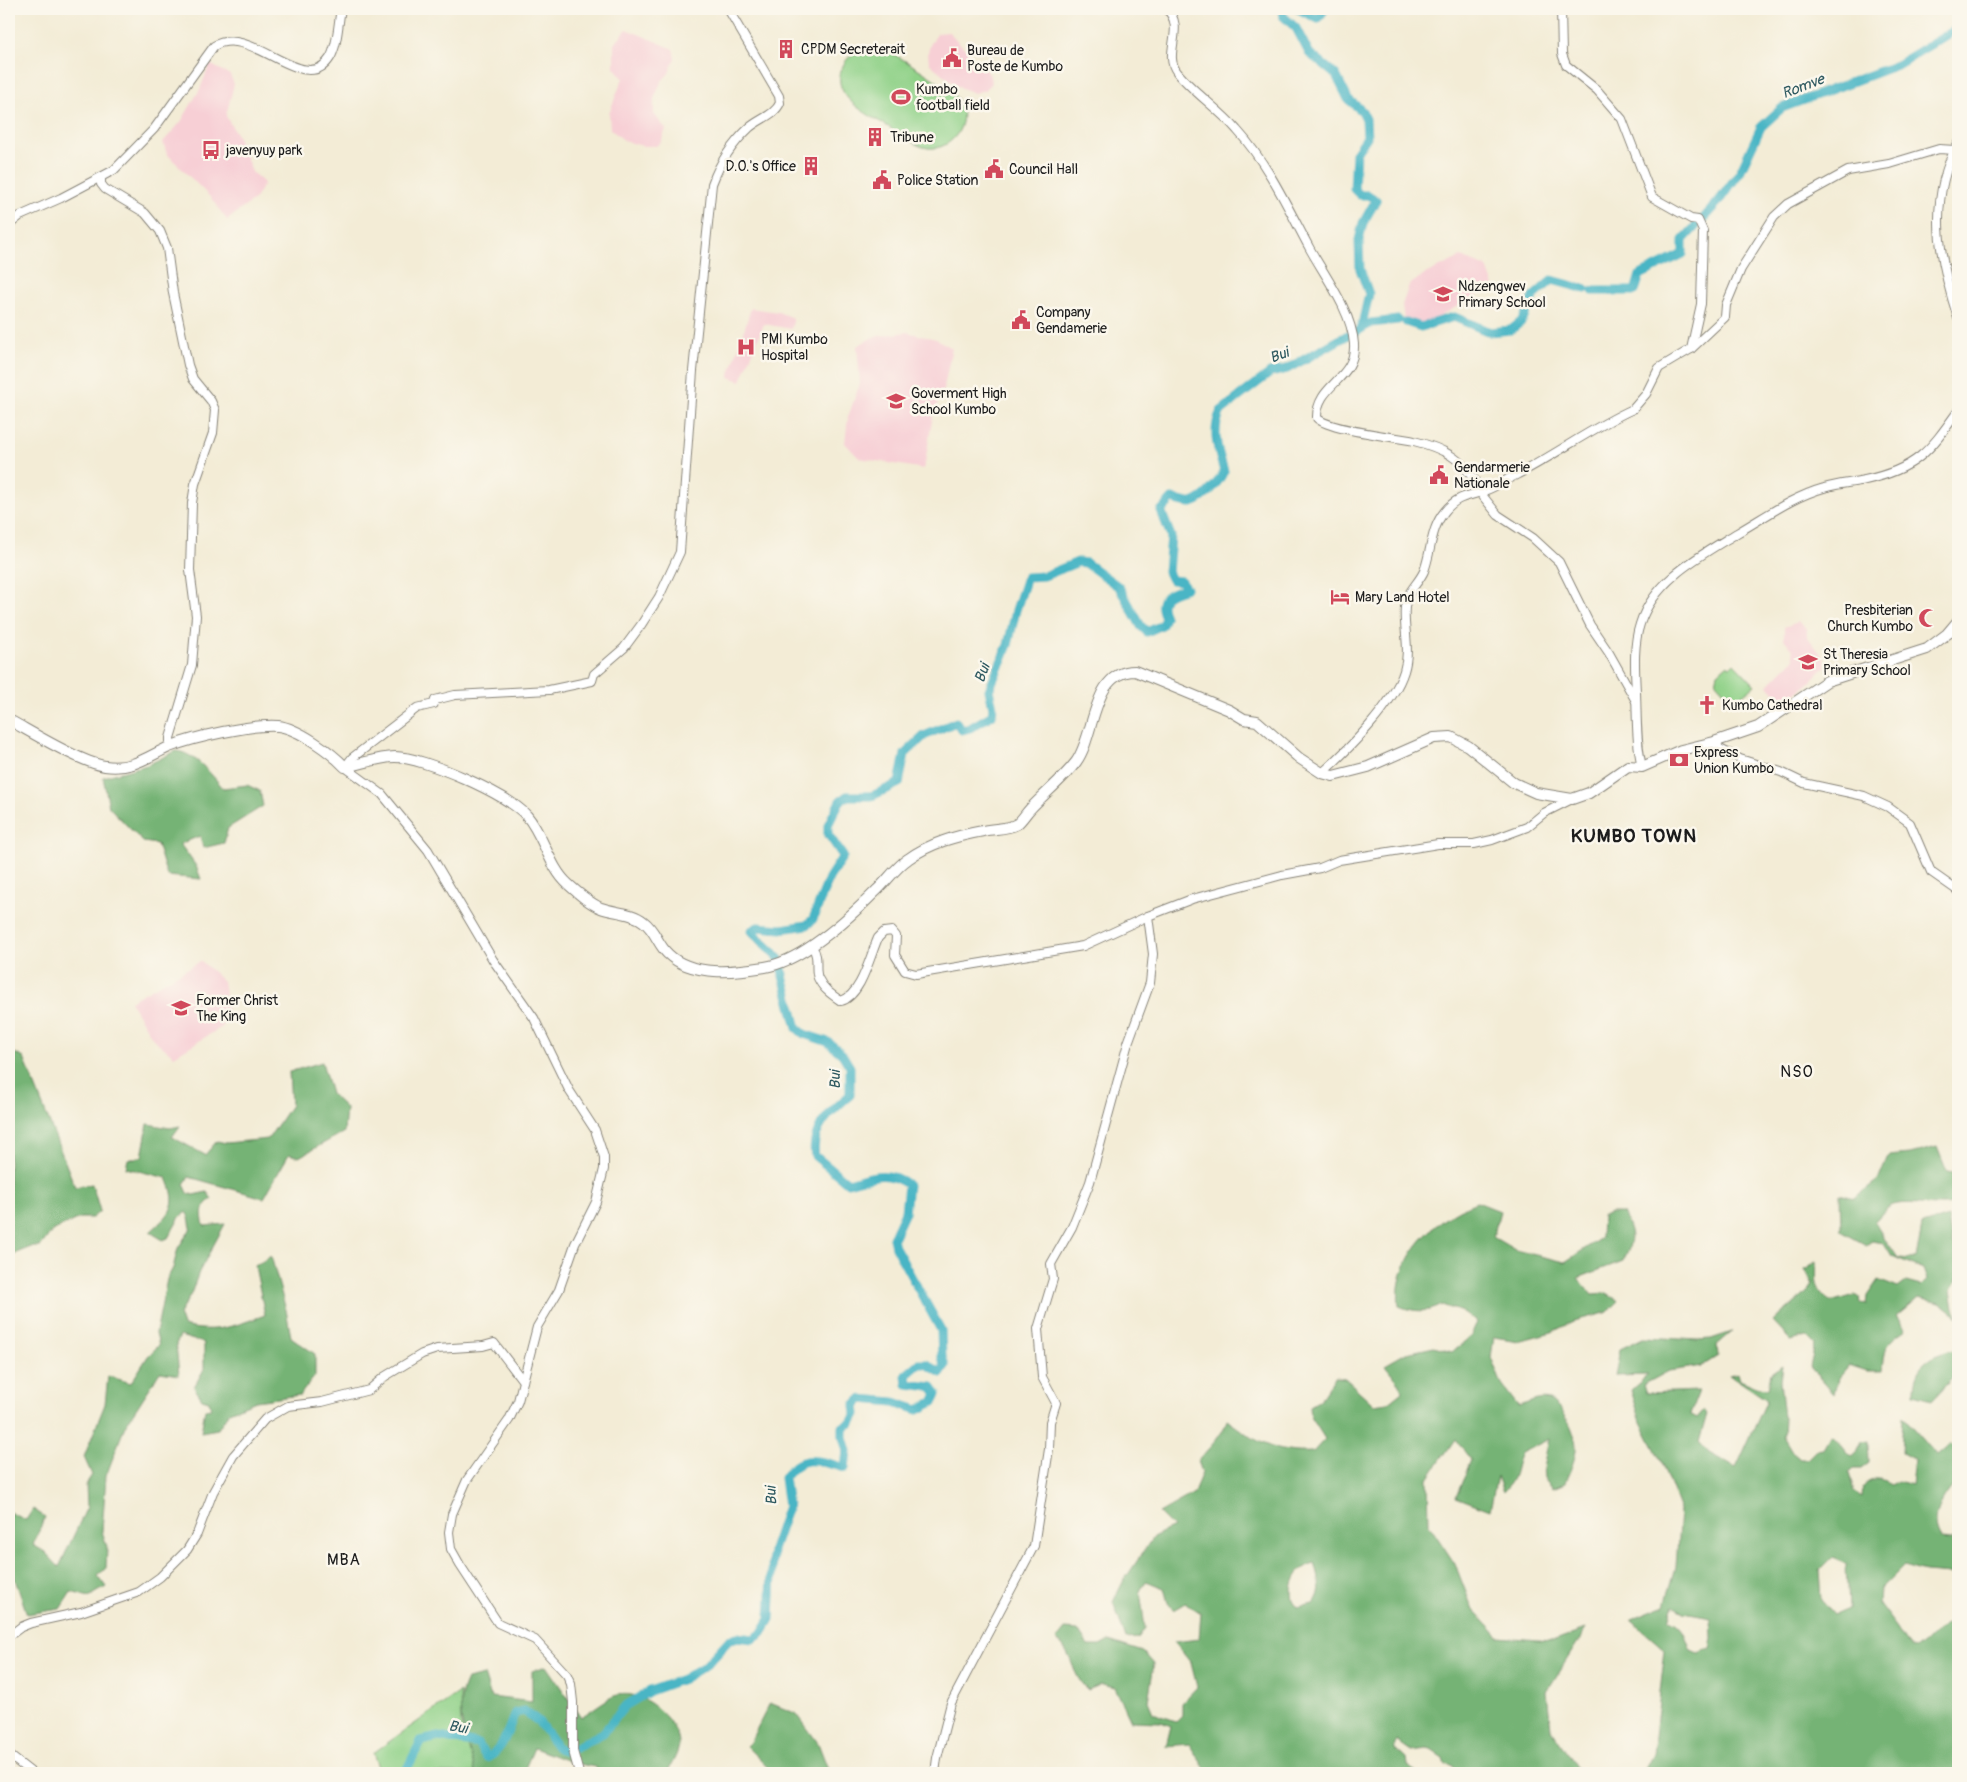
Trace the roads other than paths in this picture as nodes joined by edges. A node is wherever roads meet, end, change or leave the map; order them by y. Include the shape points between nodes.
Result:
1 (341, 9) edge
2 (728, 9) edge
3 (1166, 9) edge
4 (1561, 9) edge
5 (1957, 147) edge
6 (101, 178) junction
7 (9, 225) edge
8 (1958, 318) edge
9 (1691, 349) junction
10 (1958, 411) edge
11 (1484, 491) junction
12 (1958, 622) edge
13 (1636, 701) junction
14 (9, 720) edge
15 (1714, 742) junction
16 (170, 747) junction
17 (345, 767) junction
18 (1642, 767) junction
19 (1322, 773) junction
20 (1572, 800) junction
21 (1958, 891) edge
22 (1148, 916) junction
23 (812, 947) junction
24 (524, 1381) junction
25 (9, 1636) edge
26 (9, 1755) edge
27 (32, 1773) edge
28 (579, 1773) edge
29 (935, 1773) edge

1 - 6 street via 330,58 318,68 294,68 258,47 233,41 225,40 214,46 154,129 114,170
2 - 17 street via 779,96 780,103 775,111 743,135 720,163 712,184 677,562 641,625 624,648 594,674 592,681 549,690 455,695 435,700 434,704 417,708 352,758
3 - 11 street via 1173,15 1176,28 1172,60 1175,70 1247,142 1288,205 1328,277 1350,327 1353,358 1345,375 1323,396 1317,418 1330,424 1435,448 1462,463
4 - 9 street via 1561,50 1566,65 1598,90 1622,119 1652,197 1698,220 1703,231 1701,304
5 - 8 street via 1940,195 1940,252
5 - 9 street via 1848,171 1788,204 1774,217 1741,269 1726,305 1725,317
6 - 7 street via 20,216
6 - 16 street via 105,190 145,213 160,231 167,248 188,366 193,379 215,410 213,433 195,484 192,503 190,570 196,616 192,665
9 - 11 street via 1659,368 1646,394 1633,409
10 - 13 street via 1925,454 1912,464 1892,473 1805,495 1691,561 1663,586 1645,610 1639,626
11 - 13 street via 1482,494 1498,515 1526,532 1559,562 1590,625
11 - 19 street via 1470,493 1457,500 1435,524 1424,572 1404,606 1408,646 1404,672 1367,727
12 - 15 highway via 1927,649 1827,681 1758,727
13 - 18 street via 1637,742
14 - 16 highway via 106,766 135,765
15 - 18 highway via 1681,750
15 - 21 street via 1720,749 1740,759 1804,783 1864,796 1888,807 1910,823 1931,872
16 - 17 highway via 224,733 279,726 310,740
17 - 23 highway via 391,757 407,758 500,795 526,815 566,882 600,908 640,918 669,956 695,968 729,972 768,967
17 - 24 street via 382,794 428,850 493,960 534,1018 569,1090 595,1130 604,1157 596,1202 575,1244 559,1290 537,1327
18 - 20 highway via 1628,766 1589,793
19 - 20 highway via 1333,776 1368,767 1434,738 1450,737 1468,746 1514,783 1536,793
19 - 23 highway via 1293,753 1258,721 1244,719 1221,706 1135,671 1126,671 1103,690 1090,733 1077,760 1019,823 923,848 904,861 875,893
20 - 22 street via 1527,827 1492,840 1474,844 1438,844 1340,860 1320,868 1192,899
22 - 23 street via 1083,946 916,974 905,971 895,954 896,936 892,931 884,932 878,938 857,990 841,1002 828,992 818,977 817,958
22 - 29 street via 1153,954 1150,983 1128,1043 1090,1182 1072,1227 1050,1264 1053,1279 1038,1329 1042,1378 1056,1403 1050,1422 1034,1546 951,1703
24 - 25 street via 494,1343 422,1354 369,1390 322,1402 288,1406 265,1419 233,1456 213,1492 197,1534 187,1550 160,1578 139,1592 72,1615 21,1627
24 - 28 street via 509,1420 467,1480 452,1514 451,1549 498,1623 535,1640 567,1675 574,1702 573,1747
26 - 27 street

